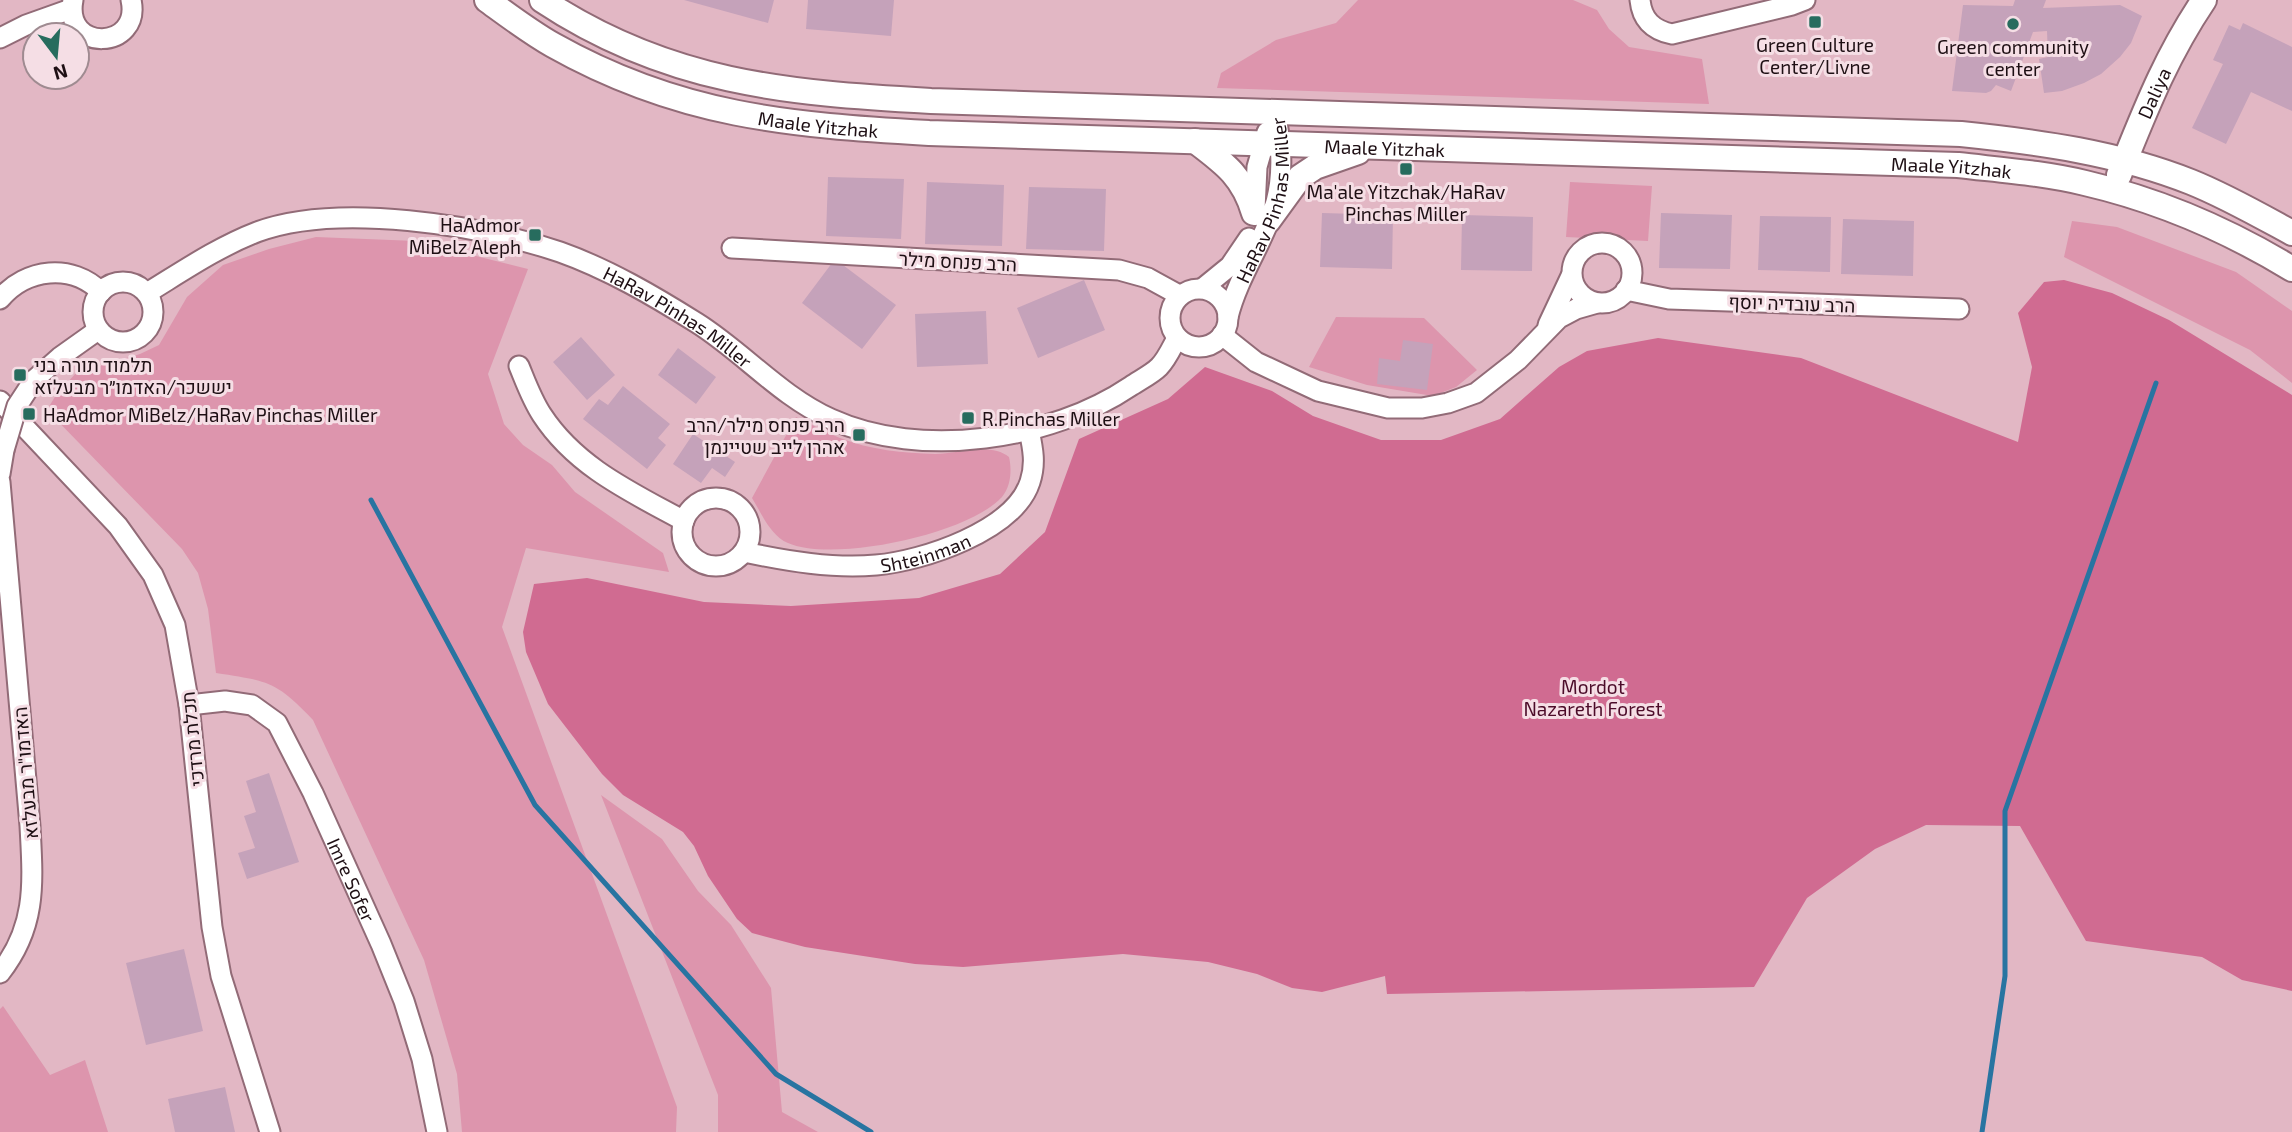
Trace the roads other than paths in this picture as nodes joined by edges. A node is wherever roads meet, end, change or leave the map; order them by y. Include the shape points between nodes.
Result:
1 (131, 0) edge
2 (487, 0) edge
3 (542, 0) edge
4 (1640, 0) edge
5 (1805, 0) edge
6 (2204, 0) edge
7 (72, 4) edge
8 (0, 38) edge
9 (1275, 111) junction
10 (1195, 141) junction
11 (1272, 144) junction
12 (1373, 146) junction
13 (2125, 161) junction
14 (2113, 191) junction
15 (1261, 217) junction
16 (2292, 233) edge
17 (732, 248) dead end
18 (2292, 269) edge
19 (1571, 276) junction
20 (1203, 288) junction
21 (1626, 290) junction
22 (100, 292) junction
23 (147, 293) junction
24 (1179, 295) junction
25 (0, 299) edge
26 (1597, 303) junction
27 (1959, 309) dead end
28 (1225, 326) junction
29 (1546, 329) junction
30 (99, 330) junction
31 (1177, 338) junction
32 (519, 366) dead end
33 (0, 401) edge
34 (1029, 430) junction
35 (0, 474) edge
36 (0, 482) edge
37 (684, 521) junction
38 (744, 552) junction
39 (5, 600) edge
40 (189, 705) junction
41 (0, 974) edge
42 (270, 1132) edge
43 (437, 1132) edge

1 - 7 street via 129,23 105,40 78,28
2 - 10 street, Maale Yitzhak via 551,44 628,82 753,117 929,133
3 - 9 street, Maale Yitzhak via 641,52 713,77 759,86 931,101
4 - 5 street via 1652,27 1672,34
6 - 13 street, Daliya via 2170,54
7 - 8 street
9 - 11 street, HaRav Pinhas Miller
9 - 13 street, Maale Yitzhak via 1961,134 2052,145
10 - 11 street, Maale Yitzhak
10 - 15 street via 1227,164
11 - 12 street, Maale Yitzhak
11 - 15 street, HaRav Pinhas Miller via 1280,178 1275,203
12 - 14 street, Maale Yitzhak via 1958,165 2047,176
12 - 15 street via 1315,167
13 - 14 street, Daliya
13 - 16 street, Maale Yitzhak via 2192,183
14 - 18 street, Maale Yitzhak via 2180,212
15 - 20 street, HaRav Pinhas Miller via 1230,266
15 - 28 street, HaRav Pinhas Miller
17 - 24 street, הרב פנחס מילר via 1119,270 1148,278
19 - 21 street via 1583,250 1611,245 1631,266
19 - 26 street via 1580,294
19 - 29 street
20 - 24 street
20 - 28 street via 1224,301
21 - 26 street via 1616,300
21 - 27 street, הרב עובדיה יוסף via 1669,299
22 - 23 street via 124,282
22 - 25 street via 89,281 69,273 46,272 10,287
22 - 30 street via 93,311
23 - 30 street via 154,316 144,334 126,343
23 - 34 street, HaRav Pinhas Miller via 216,250 292,223 332,218 429,224 495,234 561,253 650,295 700,325 798,401 831,420 914,440 951,441
24 - 31 street via 1169,313
26 - 29 street via 1576,309
28 - 29 street via 1256,362 1318,391 1388,408 1435,405 1476,393 1518,360
28 - 31 street via 1210,345 1189,346
30 - 35 street, bridge via 34,380 17,406
31 - 34 street, HaRav Pinhas Miller via 1159,367 1117,395
32 - 37 street via 540,413 570,450 590,467
33 - 40 street, תכלת מרדכי via 118,526 153,575 175,625
34 - 38 street, Shteinman via 1035,456 1030,484 1022,498 981,532 948,547 876,565 783,560
36 - 39 street, האדמו"ר מבעלזא
37 - 38 street via 684,545 701,563 724,566
37 - 38 street via 699,503 722,499 733,503 749,522
39 - 41 street, האדמו"ר מבעלזא via 33,881 26,929
40 - 42 street, תכלת מרדכי via 221,975
40 - 43 street, Imre Sofer via 225,701 252,705 277,723 313,793 399,989 422,1059

